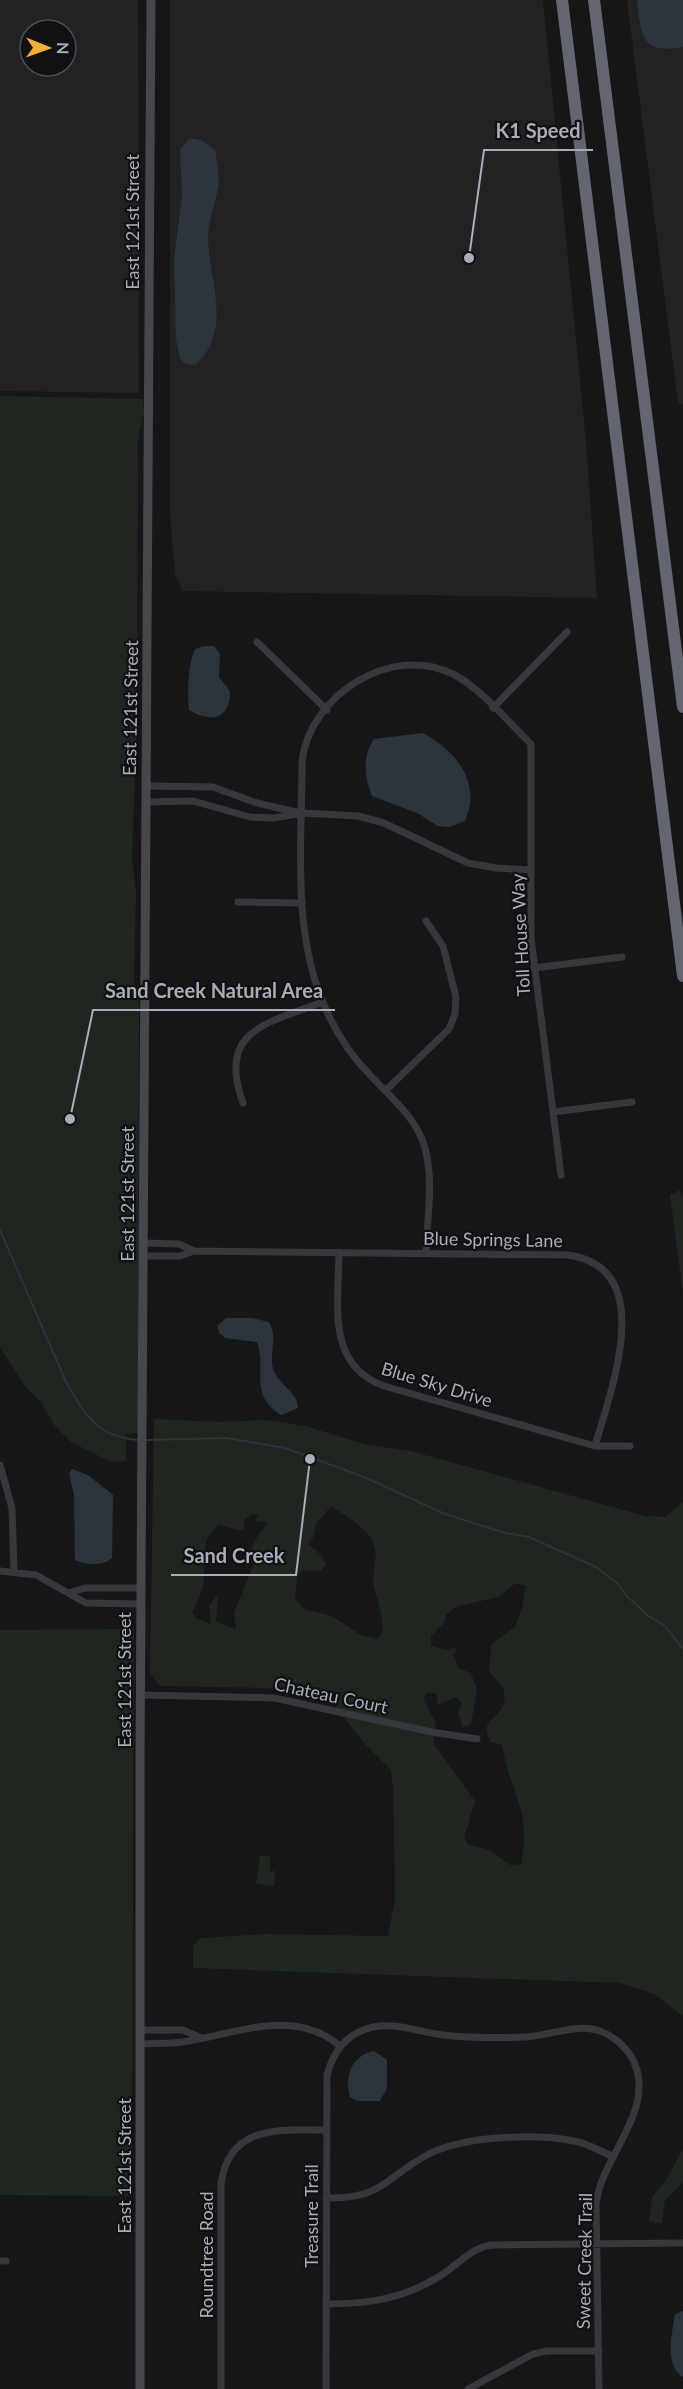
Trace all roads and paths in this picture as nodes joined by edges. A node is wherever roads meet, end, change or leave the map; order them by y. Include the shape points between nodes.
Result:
1 (151, 0) edge
2 (562, 0) edge
3 (594, 0) edge
4 (567, 632) dead end
5 (257, 642) dead end
6 (683, 707) edge
7 (493, 708) junction
8 (327, 710) junction
9 (146, 786) junction
10 (146, 802) junction
11 (302, 813) junction
12 (531, 870) junction
13 (238, 902) dead end
14 (302, 903) junction
15 (426, 921) dead end
16 (622, 957) dead end
17 (534, 968) junction
18 (683, 976) edge
19 (322, 1002) junction
20 (386, 1090) junction
21 (632, 1102) dead end
22 (243, 1103) dead end
23 (553, 1112) junction
24 (561, 1175) dead end
25 (144, 1243) junction
26 (194, 1251) junction
27 (339, 1252) junction
28 (426, 1253) junction
29 (144, 1256) junction
30 (595, 1446) junction
31 (630, 1446) dead end
32 (0, 1465) edge
33 (0, 1571) edge
34 (14, 1571) junction
35 (141, 1588) junction
36 (71, 1592) junction
37 (141, 1604) junction
38 (141, 1695) junction
39 (477, 1739) dead end
40 (140, 2030) junction
41 (199, 2037) junction
42 (140, 2044) junction
43 (340, 2046) junction
44 (326, 2130) junction
45 (612, 2157) junction
46 (326, 2198) junction
47 (597, 2243) junction
48 (683, 2243) edge
49 (326, 2304) junction
50 (599, 2350) junction
51 (140, 2389) edge
52 (220, 2389) edge
53 (326, 2389) edge
54 (468, 2389) edge
55 (599, 2389) edge

1 - 9 street, East 121st Street
2 - 18 highway
3 - 6 highway
4 - 7 street
5 - 8 street
7 - 8 street, Toll House Way via 452,674 410,665 362,677
7 - 12 street, Toll House Way via 531,744
8 - 11 street, Toll House Way via 306,739
9 - 10 street, East 121st Street
9 - 11 street via 213,787
10 - 11 street via 193,801 250,817
10 - 25 street, East 121st Street
11 - 12 street via 364,818 384,823 468,863
11 - 14 street, Toll House Way
12 - 17 street, Toll House Way
13 - 14 street
14 - 19 street, Toll House Way via 306,952
15 - 20 street via 443,946 456,998 455,1014 449,1029
16 - 17 street
17 - 23 street, Toll House Way
19 - 20 street, Toll House Way via 349,1049
19 - 22 street via 260,1027 241,1044 236,1074
20 - 28 street, Toll House Way via 414,1123 425,1149 429,1178
21 - 23 street
23 - 24 street, Toll House Way
25 - 26 street, Blue Springs Lane via 179,1244
25 - 29 street, East 121st Street
26 - 27 street, Blue Springs Lane
26 - 29 street, Blue Springs Lane via 180,1256
27 - 28 street, Blue Springs Lane
27 - 30 street, Blue Sky Drive via 339,1335 346,1355 364,1377
28 - 30 street, Blue Springs Lane via 567,1255 603,1270 618,1298 623,1336
29 - 35 street, East 121st Street
30 - 31 street, Blue Sky Drive
32 - 34 street via 12,1508
33 - 34 street
34 - 36 street via 36,1575
35 - 36 street via 85,1588
35 - 37 street, East 121st Street
36 - 37 street via 86,1603
37 - 38 street, East 121st Street
38 - 39 street, Chateau Court via 274,1698
38 - 40 street, East 121st Street
40 - 41 street via 183,2030
40 - 42 street, East 121st Street
41 - 42 street via 183,2042
41 - 43 street via 250,2026 295,2026 321,2032
42 - 51 street, East 121st Street
43 - 44 street, Treasure Trail via 327,2075
43 - 45 street, Sweet Creek Trail via 363,2030 383,2025 459,2036 524,2037 581,2028 604,2032 628,2053 639,2082 636,2108
44 - 46 street, Treasure Trail
44 - 52 street, Roundtree Road via 258,2134 244,2141 228,2160 221,2184
45 - 46 street via 572,2140 477,2140 430,2154 375,2192 355,2198
45 - 47 street, Sweet Creek Trail via 597,2194
46 - 49 street, Treasure Trail
47 - 48 street
47 - 49 street via 485,2246 470,2252 435,2279 401,2295 362,2304
47 - 50 street, Sweet Creek Trail
49 - 53 street, Treasure Trail
50 - 54 street via 533,2354
50 - 55 street, Sweet Creek Trail

